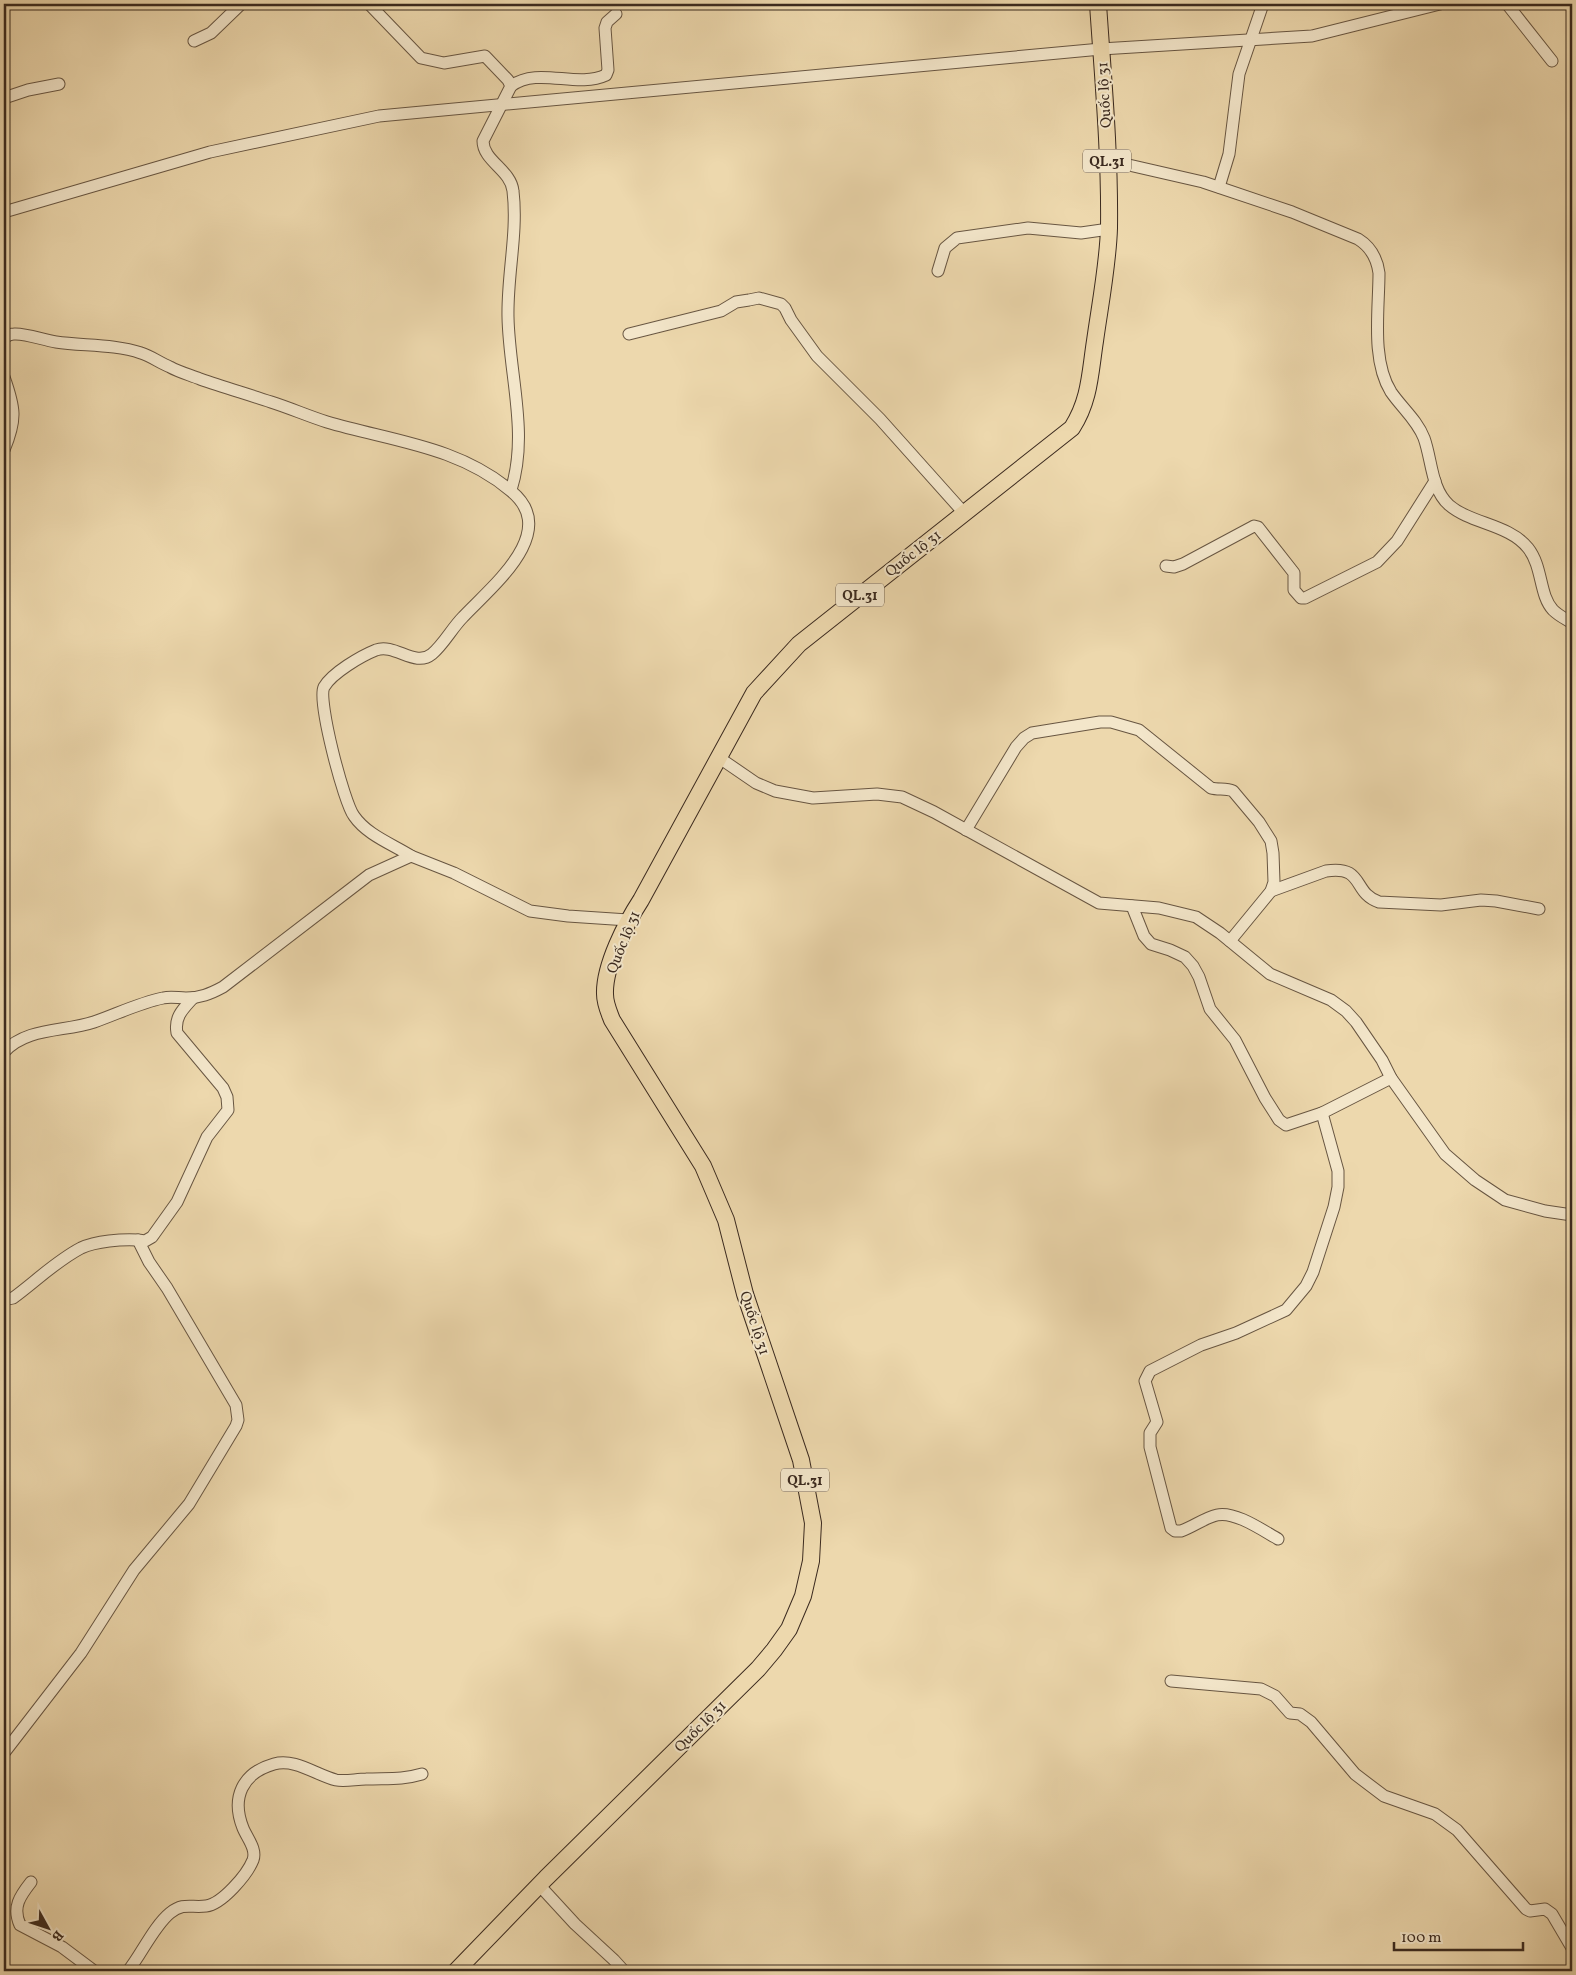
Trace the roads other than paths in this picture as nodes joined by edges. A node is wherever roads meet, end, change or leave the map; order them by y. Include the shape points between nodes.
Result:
1 (241, 4) edge
2 (369, 4) edge
3 (1098, 4) edge
4 (1264, 4) edge
5 (1440, 4) edge
6 (1507, 4) edge
7 (616, 14) dead end
8 (1250, 40) junction
9 (194, 41) dead end
10 (1101, 49) junction
11 (1552, 61) dead end
12 (59, 84) dead end
13 (511, 86) junction
14 (4, 98) edge
15 (501, 105) junction
16 (1107, 160) junction
17 (1219, 187) junction
18 (4, 212) edge
19 (1109, 229) junction
20 (938, 270) dead end
21 (629, 334) dead end
22 (4, 338) edge
23 (4, 377) edge
24 (4, 450) edge
25 (1435, 481) junction
26 (511, 490) junction
27 (964, 513) junction
28 (1166, 566) dead end
29 (1572, 623) edge
30 (718, 757) junction
31 (966, 830) junction
32 (410, 856) junction
33 (1271, 890) junction
34 (1132, 906) junction
35 (1539, 909) dead end
36 (628, 920) junction
37 (1230, 942) junction
38 (193, 998) junction
39 (4, 1052) edge
40 (1390, 1078) junction
41 (1322, 1113) junction
42 (1572, 1215) edge
43 (138, 1240) junction
44 (4, 1297) edge
45 (1278, 1539) dead end
46 (1171, 1681) dead end
47 (4, 1752) edge
48 (422, 1774) dead end
49 (31, 1882) dead end
50 (540, 1886) junction
51 (1572, 1948) edge
52 (94, 1971) edge
53 (128, 1971) edge
54 (456, 1971) edge
55 (624, 1971) edge

1 - 9 street via 211,33
2 - 13 street via 421,58 444,63 485,56
3 - 10 highway, Quốc lộ 31 / QL.31
4 - 8 street
5 - 8 street via 1312,36
6 - 11 street
7 - 13 street via 605,28 606,75 570,80 533,77
8 - 10 street
8 - 17 street via 1239,74 1230,154
10 - 15 street
10 - 16 highway, Quốc lộ 31 / QL.31
12 - 14 street
13 - 15 street
15 - 18 street via 379,116 229,148
15 - 26 street via 483,146 512,181 513,191 508,316 518,418 518,458
16 - 17 street
16 - 19 highway, Quốc lộ 31 / QL.31
17 - 25 street via 1358,239 1371,250 1379,273 1382,371 1392,392 1419,428
19 - 20 street via 1082,233 1028,228 957,238 945,248
19 - 27 highway, Quốc lộ 31 / QL.31 via 1099,318 1082,412 1072,428
21 - 27 street via 721,311 736,302 759,298 781,304 816,356 880,419
22 - 26 street via 15,334 142,353 180,372 326,422 447,453
23 - 24 street via 13,403 12,425
25 - 28 street via 1398,540 1377,562 1305,598 1294,590 1294,573 1254,526 1183,564
25 - 29 street via 1450,506 1522,541 1536,560 1551,607
26 - 32 street via 527,510 530,522 524,548 433,653 418,658 390,649 378,649 344,668 323,689 330,742 350,809 368,830
27 - 30 highway, Quốc lộ 31 / QL.31 via 799,644 754,693
30 - 31 street via 756,783 775,791 813,798 877,794 902,797
30 - 36 highway, Quốc lộ 31 / QL.31
31 - 33 street via 1024,738 1047,730 1111,722 1148,736 1168,756 1211,788 1233,791 1271,841 1274,882
31 - 34 street via 1099,903
32 - 36 street via 454,873 530,912
32 - 38 street via 369,875 223,987
33 - 35 street via 1335,870 1347,871 1364,894 1378,902 1441,906 1481,900
33 - 37 street
34 - 37 street via 1196,916
34 - 41 street via 1144,936 1151,944 1170,950 1193,966 1210,1009 1235,1040 1264,1098 1279,1120 1286,1125
36 - 50 highway, Quốc lộ 31 / QL.31 via 608,978 607,1008 702,1166 728,1225 745,1294 801,1460 813,1523 811,1561 803,1596 789,1629 774,1650
37 - 40 street via 1280,980 1339,1005 1356,1022 1382,1060
38 - 39 street via 170,996 145,1002 93,1022 24,1037
38 - 43 street via 179,1014 177,1032 223,1088 228,1110 207,1137 177,1202 152,1237
40 - 41 street
40 - 42 street via 1445,1154 1475,1180 1505,1200
41 - 45 street via 1338,1171 1338,1186 1334,1207 1306,1286 1286,1310 1200,1346 1150,1372 1145,1381 1157,1422 1150,1433 1150,1447 1171,1528 1181,1531 1216,1515 1226,1514
43 - 44 street via 113,1240 82,1248 12,1298
43 - 47 street via 236,1405 238,1420 189,1504 134,1570 81,1653
46 - 51 street via 1261,1689 1275,1696 1290,1713 1300,1714 1311,1722 1355,1774 1384,1796 1435,1814 1457,1830 1526,1909 1545,1909 1552,1914
48 - 53 street via 407,1778 339,1781 287,1763 276,1764 250,1776 241,1789 237,1806 253,1846 254,1858 249,1867 213,1905 186,1905 170,1913
49 - 52 street via 17,1904 20,1925 62,1947
50 - 54 highway, Quốc lộ 31 / QL.31
50 - 55 street

